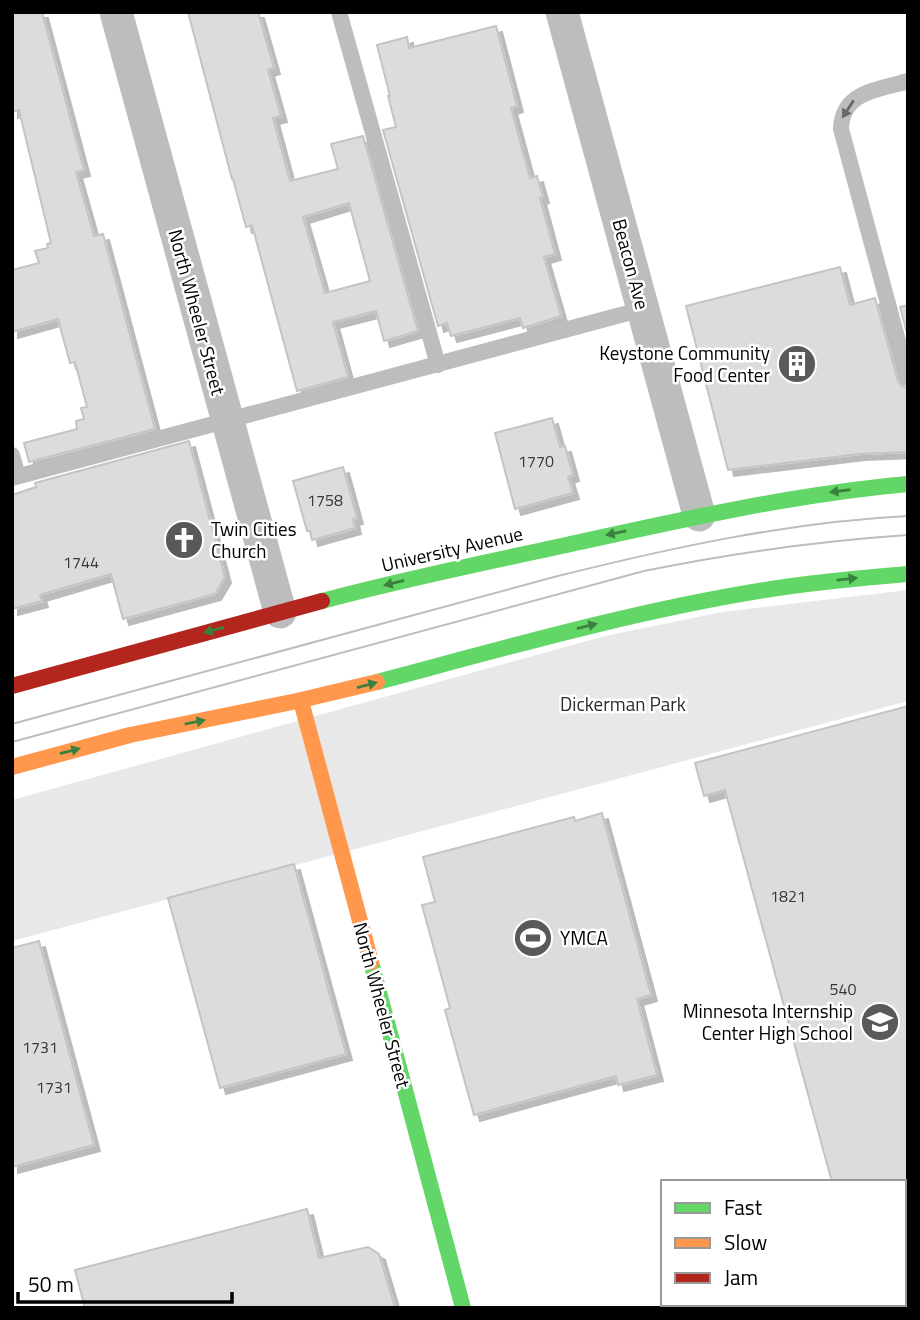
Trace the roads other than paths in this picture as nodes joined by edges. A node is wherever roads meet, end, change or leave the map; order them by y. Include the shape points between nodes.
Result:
1 (116, 12) edge
2 (339, 12) edge
3 (562, 12) edge
4 (908, 81) edge
5 (643, 309) junction
6 (438, 365) junction
7 (908, 378) edge
8 (226, 421) junction
9 (12, 455) edge
10 (15, 477) edge
11 (908, 484) edge
12 (699, 515) junction
13 (908, 574) edge
14 (280, 612) junction
15 (12, 686) edge
16 (301, 701) junction
17 (12, 767) edge
18 (463, 1308) edge

1 - 8 street, North Wheeler Street
2 - 6 lane
3 - 5 street, Beacon Ave
4 -> 7 lane via 853,99 842,117 841,129
5 - 6 lane
5 - 12 street, Beacon Ave
6 - 8 lane
8 - 10 lane
8 - 14 street, North Wheeler Street
9 - 10 lane
11 -> 12 main road, University Avenue
12 -> 14 main road, University Avenue
16 -> 13 main road via 716,597
14 -> 15 main road, University Avenue
17 -> 16 main road via 128,735
16 - 18 main road, North Wheeler Street

